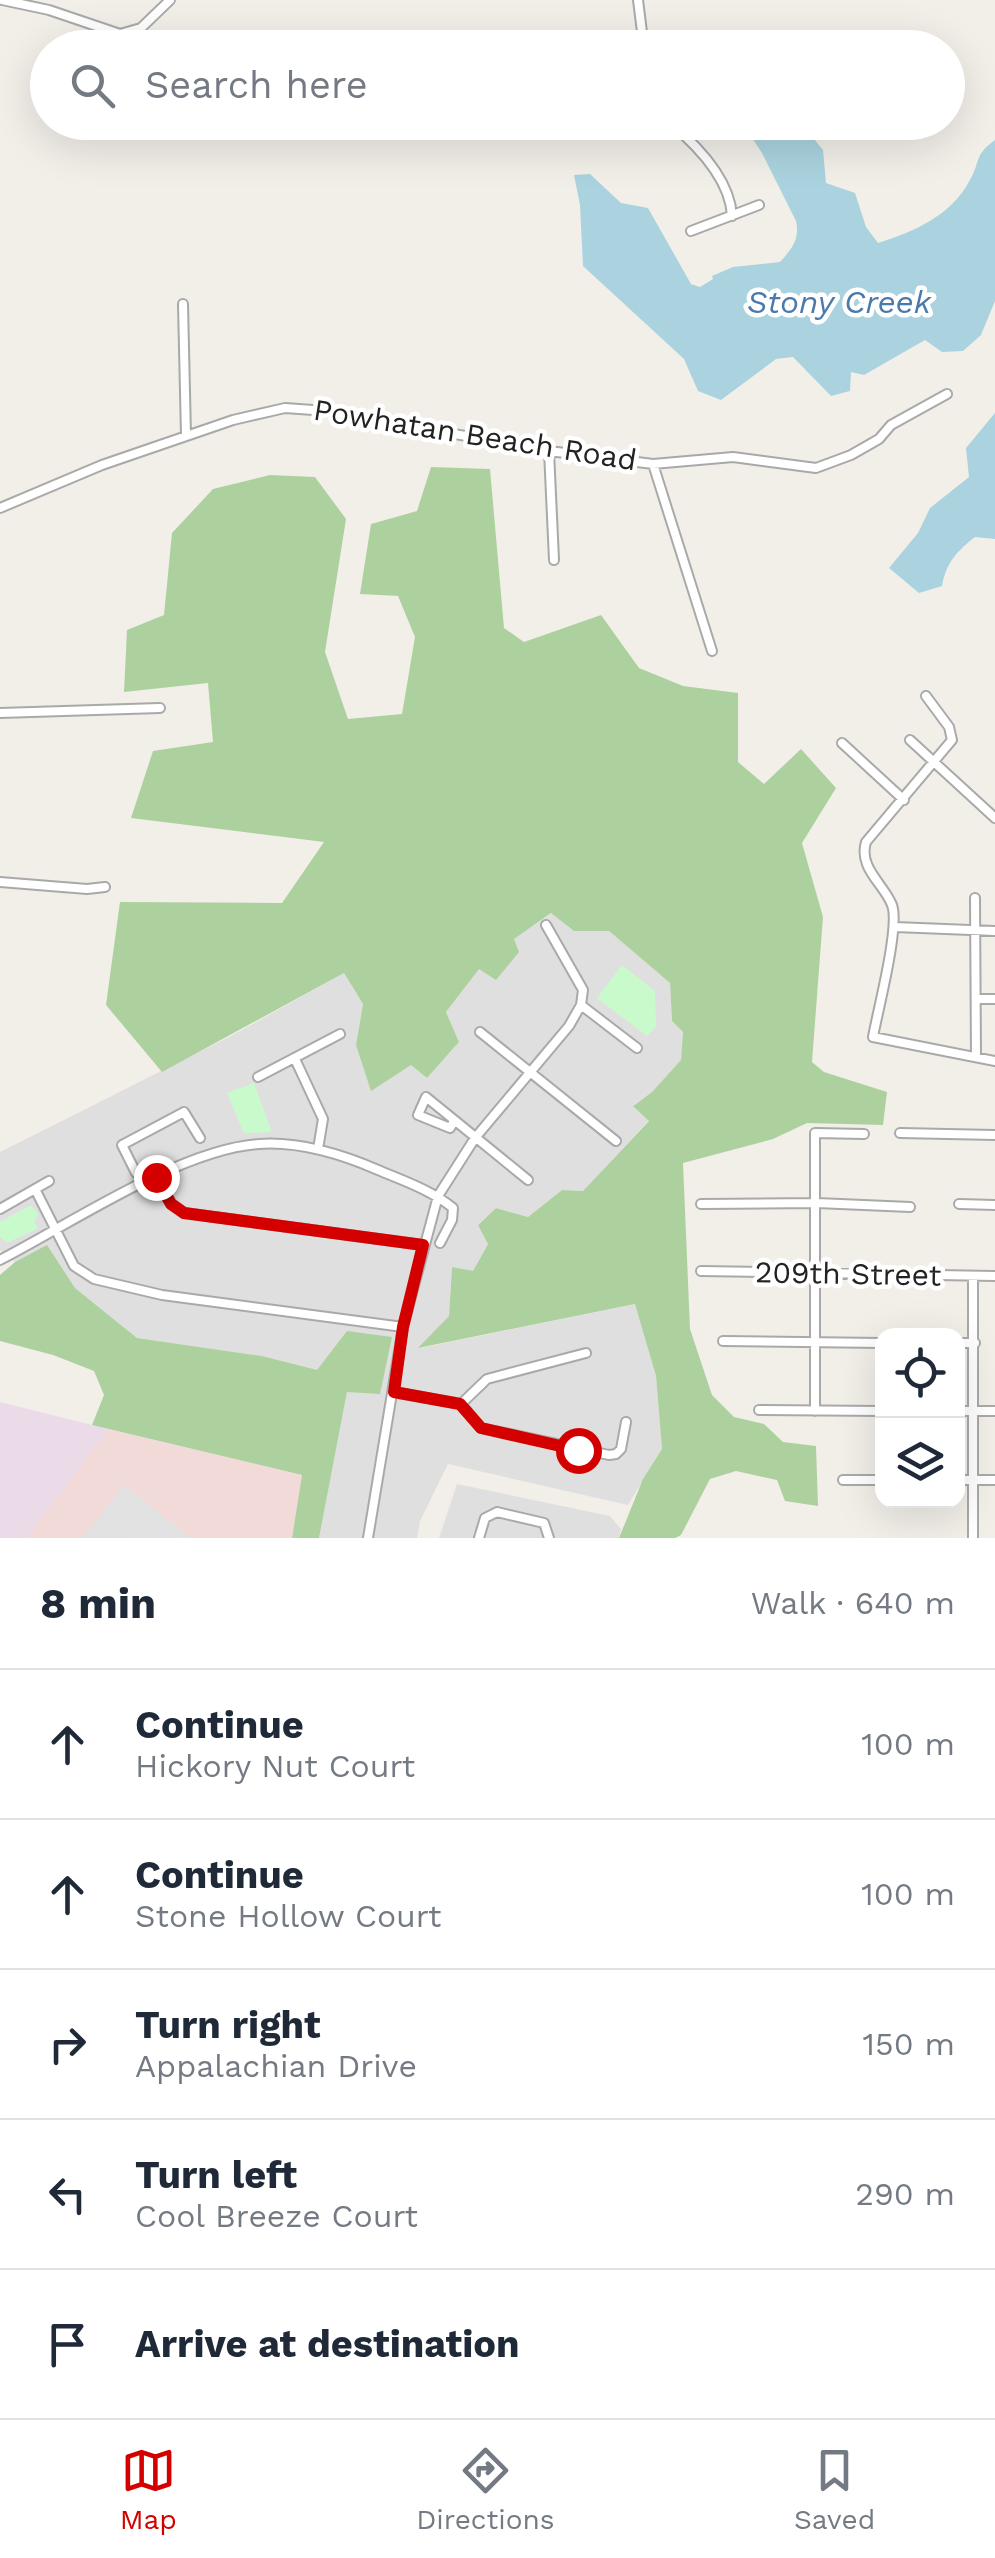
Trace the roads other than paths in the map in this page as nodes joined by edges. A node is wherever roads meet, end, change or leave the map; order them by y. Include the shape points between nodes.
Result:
1 (2, 0) edge
2 (170, 0) edge
3 (638, 0) edge
4 (108, 30) edge
5 (135, 30) edge
6 (642, 30) edge
7 (686, 140) edge
8 (760, 204) dead end
9 (732, 216) junction
10 (691, 231) dead end
11 (184, 304) dead end
12 (946, 394) dead end
13 (186, 436) junction
14 (549, 451) junction
15 (653, 464) junction
16 (0, 508) edge
17 (554, 560) dead end
18 (712, 651) dead end
19 (926, 696) dead end
20 (160, 708) dead end
21 (0, 713) edge
22 (910, 740) dead end
23 (842, 743) dead end
24 (935, 763) junction
25 (904, 800) junction
26 (995, 818) edge
27 (0, 882) edge
28 (106, 888) dead end
29 (976, 898) dead end
30 (546, 925) dead end
31 (895, 927) junction
32 (995, 930) edge
33 (977, 931) junction
34 (976, 999) junction
35 (995, 999) edge
36 (581, 1004) junction
37 (480, 1032) dead end
38 (340, 1034) dead end
39 (637, 1048) dead end
40 (976, 1057) junction
41 (294, 1059) junction
42 (995, 1061) edge
43 (530, 1072) junction
44 (258, 1078) dead end
45 (454, 1121) junction
46 (900, 1132) dead end
47 (864, 1134) dead end
48 (995, 1135) edge
49 (200, 1138) dead end
50 (475, 1138) junction
51 (616, 1141) dead end
52 (318, 1149) junction
53 (136, 1174) dead end
54 (156, 1177) junction
55 (528, 1180) dead end
56 (50, 1181) dead end
57 (34, 1190) junction
58 (438, 1196) junction
59 (817, 1203) junction
60 (702, 1204) dead end
61 (959, 1204) dead end
62 (995, 1205) edge
63 (910, 1207) dead end
64 (0, 1209) edge
65 (57, 1230) junction
66 (440, 1243) dead end
67 (423, 1245) junction
68 (0, 1260) edge
69 (700, 1271) dead end
70 (816, 1273) junction
71 (995, 1276) edge
72 (973, 1277) junction
73 (403, 1327) junction
74 (723, 1341) dead end
75 (816, 1342) junction
76 (875, 1342) edge
77 (965, 1343) edge
78 (975, 1343) junction
79 (586, 1353) dead end
80 (394, 1392) junction
81 (460, 1404) junction
82 (759, 1410) dead end
83 (815, 1411) junction
84 (875, 1411) edge
85 (965, 1411) edge
86 (973, 1411) junction
87 (995, 1411) edge
88 (626, 1422) dead end
89 (843, 1480) dead end
90 (875, 1480) edge
91 (965, 1480) edge
92 (972, 1480) junction
93 (995, 1480) edge
94 (368, 1538) edge
95 (479, 1538) edge
96 (549, 1538) edge
97 (973, 1538) edge

1 - 4 street
2 - 5 street
3 - 6 street
7 - 9 street via 722,180
8 - 9 street
9 - 10 street
11 - 13 street
12 - 15 street, Powhatan Beach Road via 851,455 816,468 732,457
13 - 14 street, Powhatan Beach Road via 298,407
13 - 16 street, Powhatan Beach Road
14 - 15 street, Powhatan Beach Road
14 - 17 street
15 - 18 street
19 - 24 street via 952,740
20 - 21 street
22 - 24 street
23 - 25 street
24 - 25 street
24 - 26 street
25 - 31 street via 864,849 874,880 892,904
27 - 28 street
29 - 33 street
30 - 36 street via 583,990
31 - 33 street
31 - 40 street via 873,1037
32 - 33 street
33 - 34 street
34 - 35 street
34 - 40 street
36 - 39 street
36 - 43 street
37 - 43 street
38 - 41 street
40 - 42 street
41 - 44 street
41 - 52 street via 322,1119
43 - 50 street
43 - 51 street
45 - 45 street via 450,1128 418,1115 426,1097
45 - 50 street
46 - 48 street
47 - 59 street via 815,1133
49 - 53 street via 184,1112 122,1145
50 - 55 street
50 - 58 street
52 - 54 street via 260,1144 208,1153
52 - 58 street
54 - 65 street
54 - 67 street via 184,1213
56 - 57 street
57 - 64 street
57 - 65 street
58 - 66 street via 453,1208
58 - 67 street
59 - 60 street
59 - 63 street
59 - 70 street
61 - 62 street
65 - 68 street
65 - 73 street via 74,1266 94,1280
67 - 73 street
69 - 70 street, 209th Street
70 - 72 street, 209th Street
70 - 75 street
71 - 72 street, 209th Street
72 - 78 street
73 - 80 street
74 - 75 street
75 - 76 street
75 - 83 street
77 - 78 street
78 - 86 street
79 - 81 street via 488,1379
80 - 81 street
80 - 94 street
81 - 88 street via 481,1428 608,1455 621,1449
82 - 83 street
83 - 84 street
85 - 86 street
86 - 87 street
86 - 92 street
89 - 90 street
91 - 92 street
92 - 93 street
92 - 97 street
95 - 96 street via 486,1518 497,1512 544,1523

